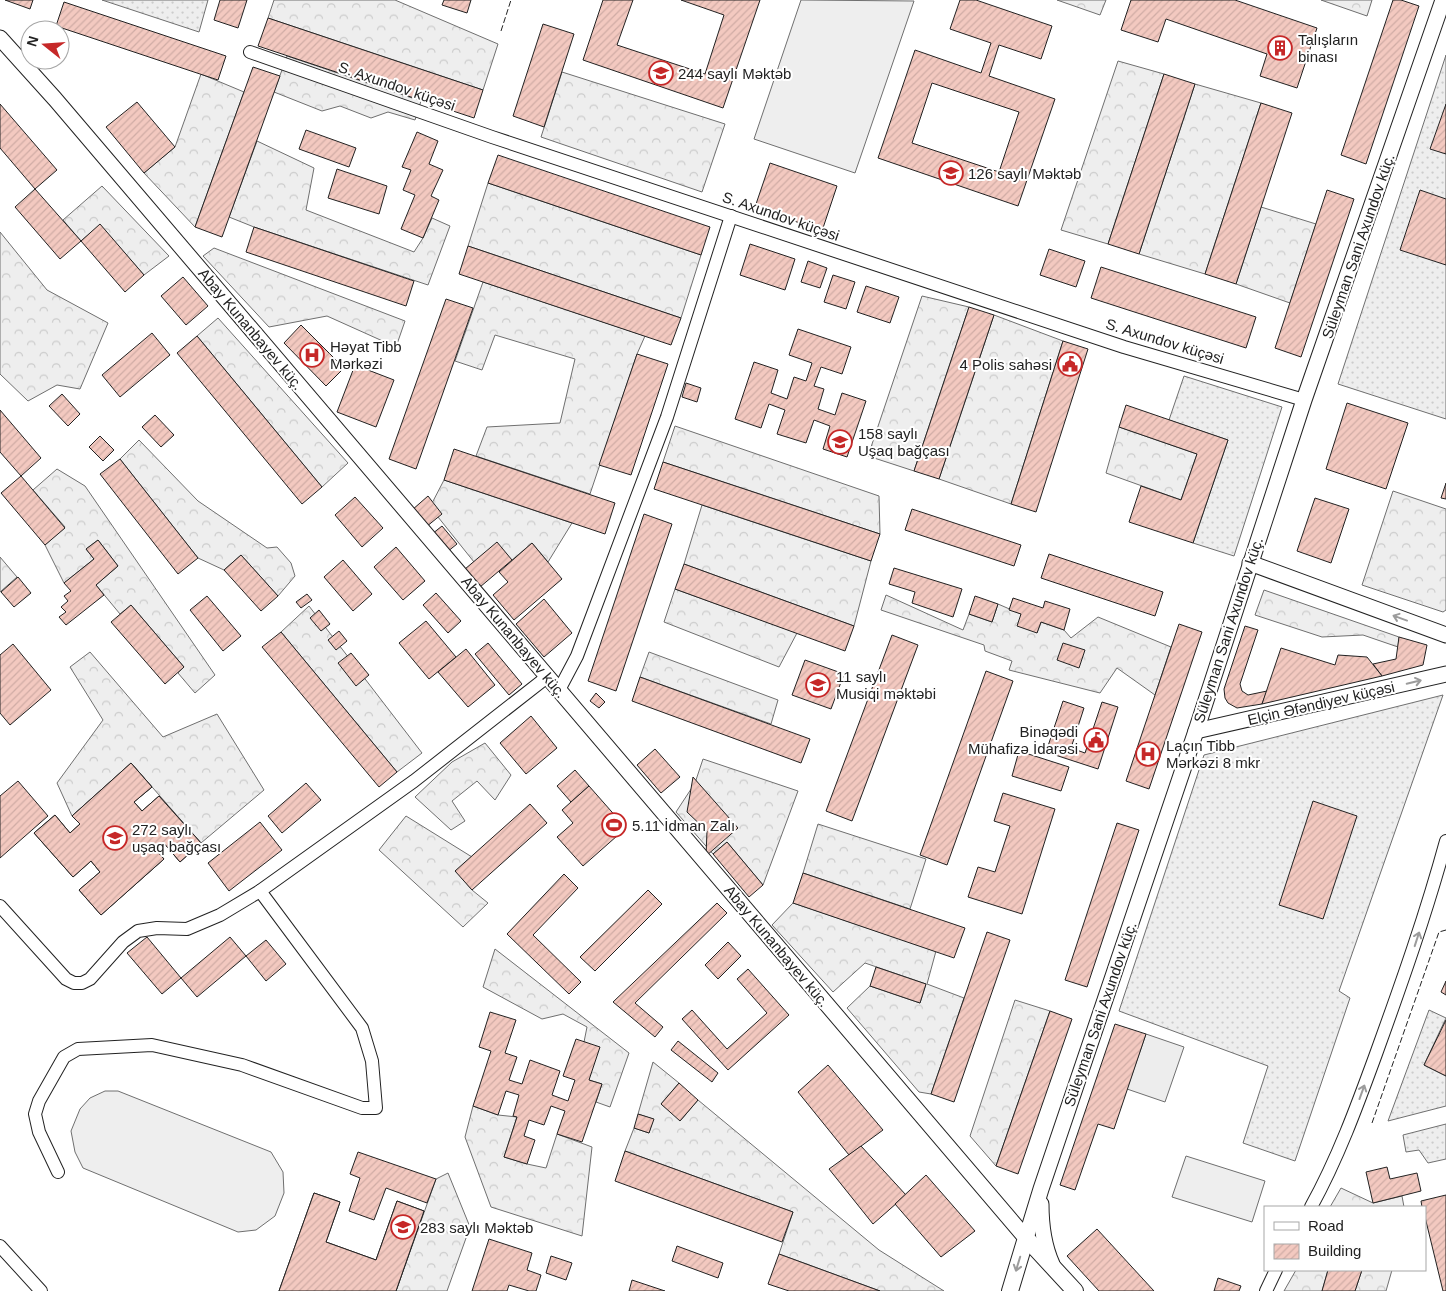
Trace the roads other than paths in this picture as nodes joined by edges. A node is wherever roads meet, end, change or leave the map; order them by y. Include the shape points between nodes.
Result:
1 (1443, 0) edge
2 (0, 38) edge
3 (250, 52) dead end
4 (730, 216) junction
5 (1304, 400) junction
6 (1250, 563) junction
7 (1444, 635) edge
8 (1442, 674) edge
9 (547, 677) junction
10 (559, 690) junction
11 (1196, 731) junction
12 (1446, 841) edge
13 (260, 891) junction
14 (0, 906) edge
15 (58, 1172) dead end
16 (1041, 1189) junction
17 (1312, 1206) edge
18 (1026, 1238) junction
19 (0, 1246) edge
20 (1054, 1268) junction
21 (1276, 1271) edge
22 (41, 1291) edge
23 (1010, 1291) edge
24 (1075, 1291) edge
25 (1266, 1291) edge

1 - 5 street, Süleyman Sani Axundov küç.
2 - 9 street, Abay Kunanbayev küç.
3 - 4 street, S. Axundov küçəsi
4 - 5 street, S. Axundov küçəsi via 1124,347
4 - 10 street via 667,417 577,656
5 - 6 street, Süleyman Sani Axundov küç.
7 -> 6 street
6 - 11 street, Süleyman Sani Axundov küç.
11 -> 8 street, Elçin Əfəndiyev küçəsi
9 - 10 street, Abay Kunanbayev küç.
9 - 13 street via 414,781
10 - 18 street, Abay Kunanbayev küç.
11 - 16 street, Süleyman Sani Axundov küç.
17 -> 12 street via 1345,1138 1415,947
13 - 14 street via 220,915 187,929 138,931 123,942 90,979 82,983 66,979
13 - 15 street via 362,1028 372,1061 376,1108 362,1108 242,1065 152,1045 78,1049 64,1057 38,1101 39,1132
16 - 18 street, Süleyman Sani Axundov küç.
16 - 20 street via 1042,1234
18 - 20 main road
18 -> 23 main road, Süleyman Sani Axundov küç.
19 - 22 street
20 - 24 main road
21 - 25 street

